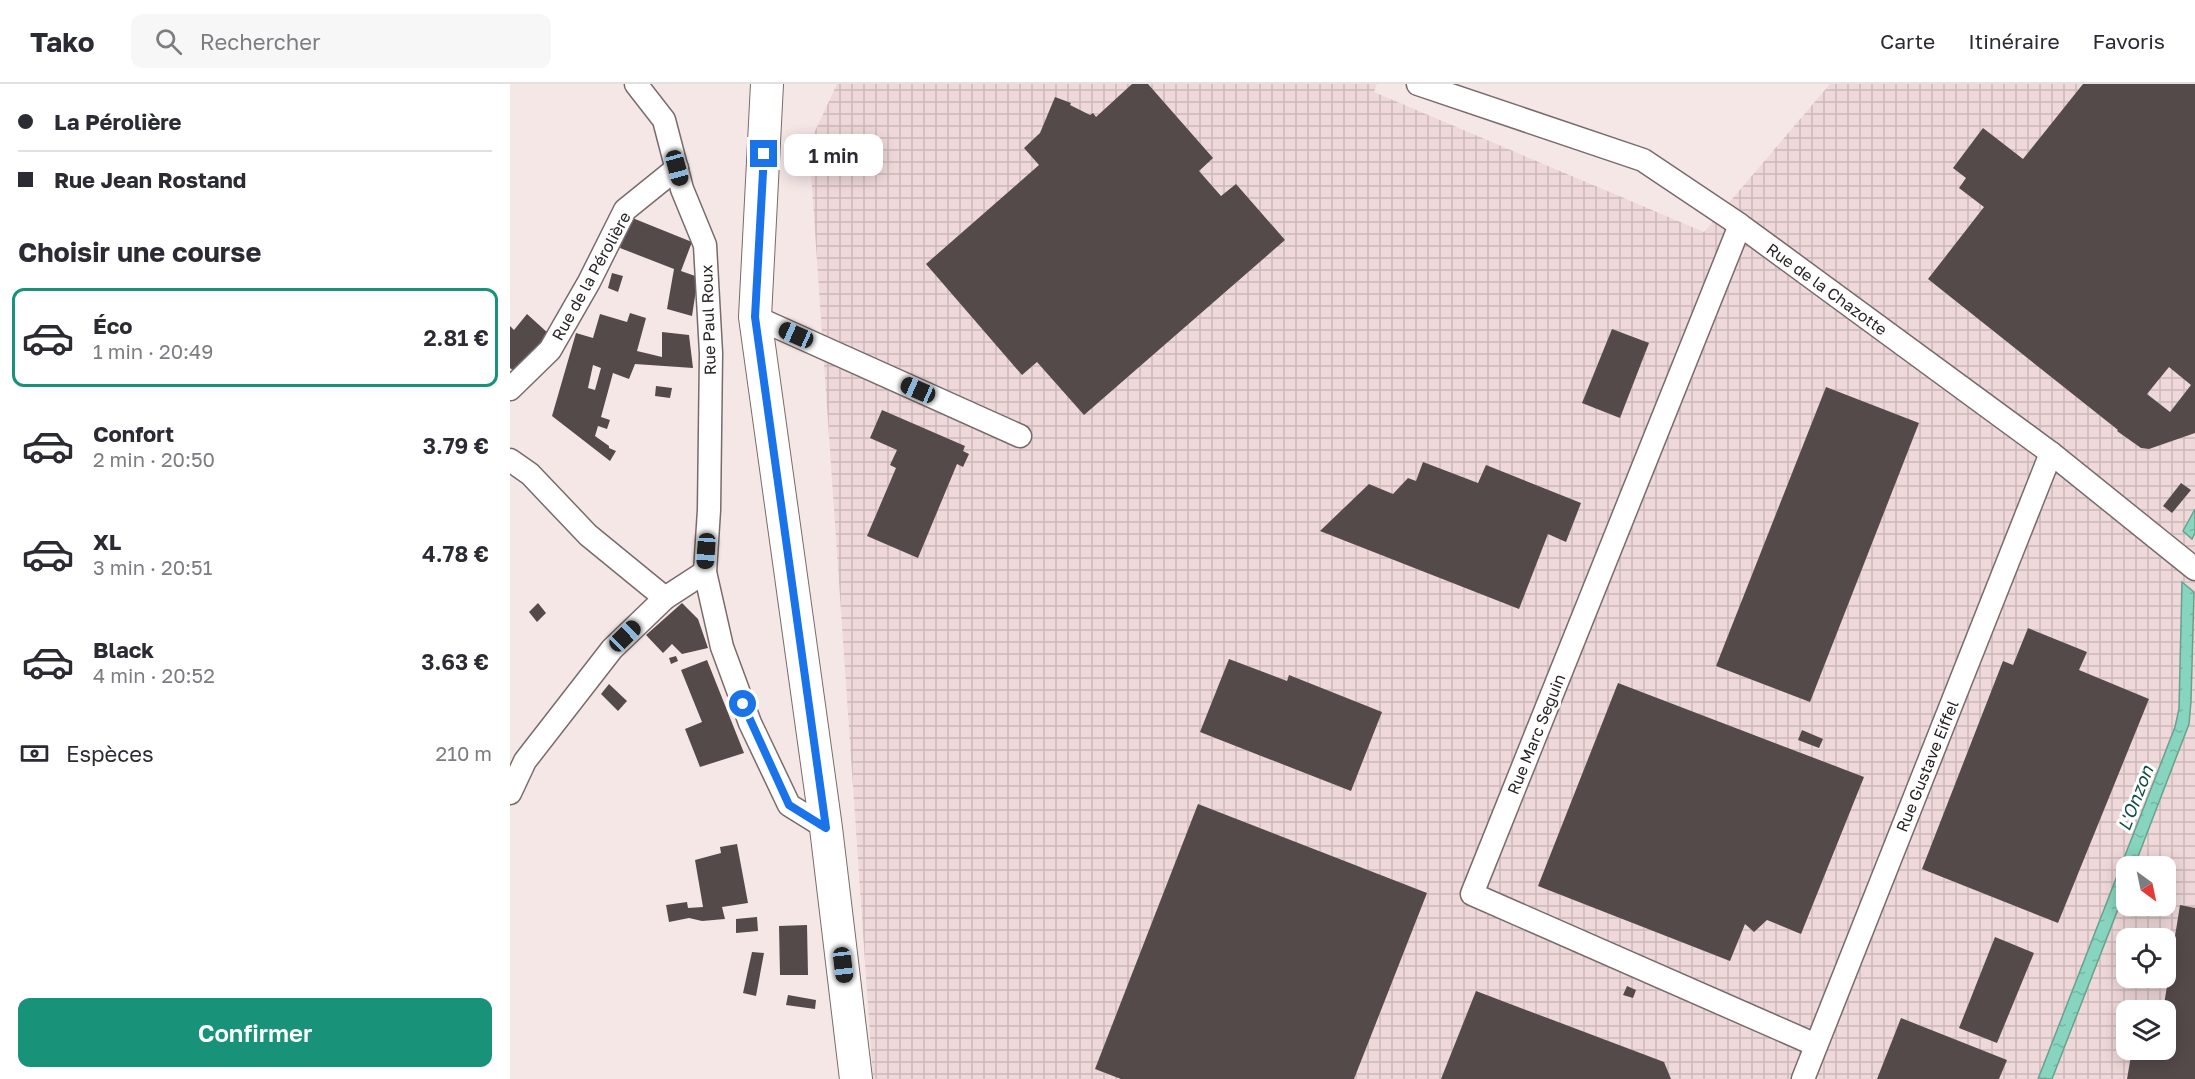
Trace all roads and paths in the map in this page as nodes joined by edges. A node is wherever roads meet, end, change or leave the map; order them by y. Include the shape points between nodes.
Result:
1 (636, 84) edge
2 (767, 84) edge
3 (1418, 84) edge
4 (677, 168) junction
5 (1740, 225) junction
6 (755, 317) junction
7 (510, 390) edge
8 (1020, 436) dead end
9 (2051, 453) junction
10 (510, 460) edge
11 (2195, 569) edge
12 (705, 572) junction
13 (665, 598) junction
14 (510, 793) edge
15 (826, 828) junction
16 (1816, 1045) junction
17 (856, 1079) edge
18 (1803, 1079) edge

1 - 4 street, Rue Paul Roux via 664,120
2 - 6 main road
3 - 5 street, Rue de la Chazotte via 1643,160
4 - 7 street, Rue de la Pérolière via 625,210 550,350
4 - 12 street, Rue Paul Roux via 705,245 711,353 710,510
5 - 9 street, Rue de la Chazotte
5 - 16 street, Rue Marc Seguin via 1472,894
6 - 8 street
6 - 15 main road
9 - 11 street, Rue de la Chazotte
9 - 16 street, Rue Gustave Eiffel
10 - 13 street via 530,474 588,535
12 - 13 street
12 - 15 street, Rue Paul Roux via 722,647 755,734 789,805
13 - 14 street via 612,649 525,761
15 - 17 main road
16 - 18 street, Rue Gustave Eiffel

